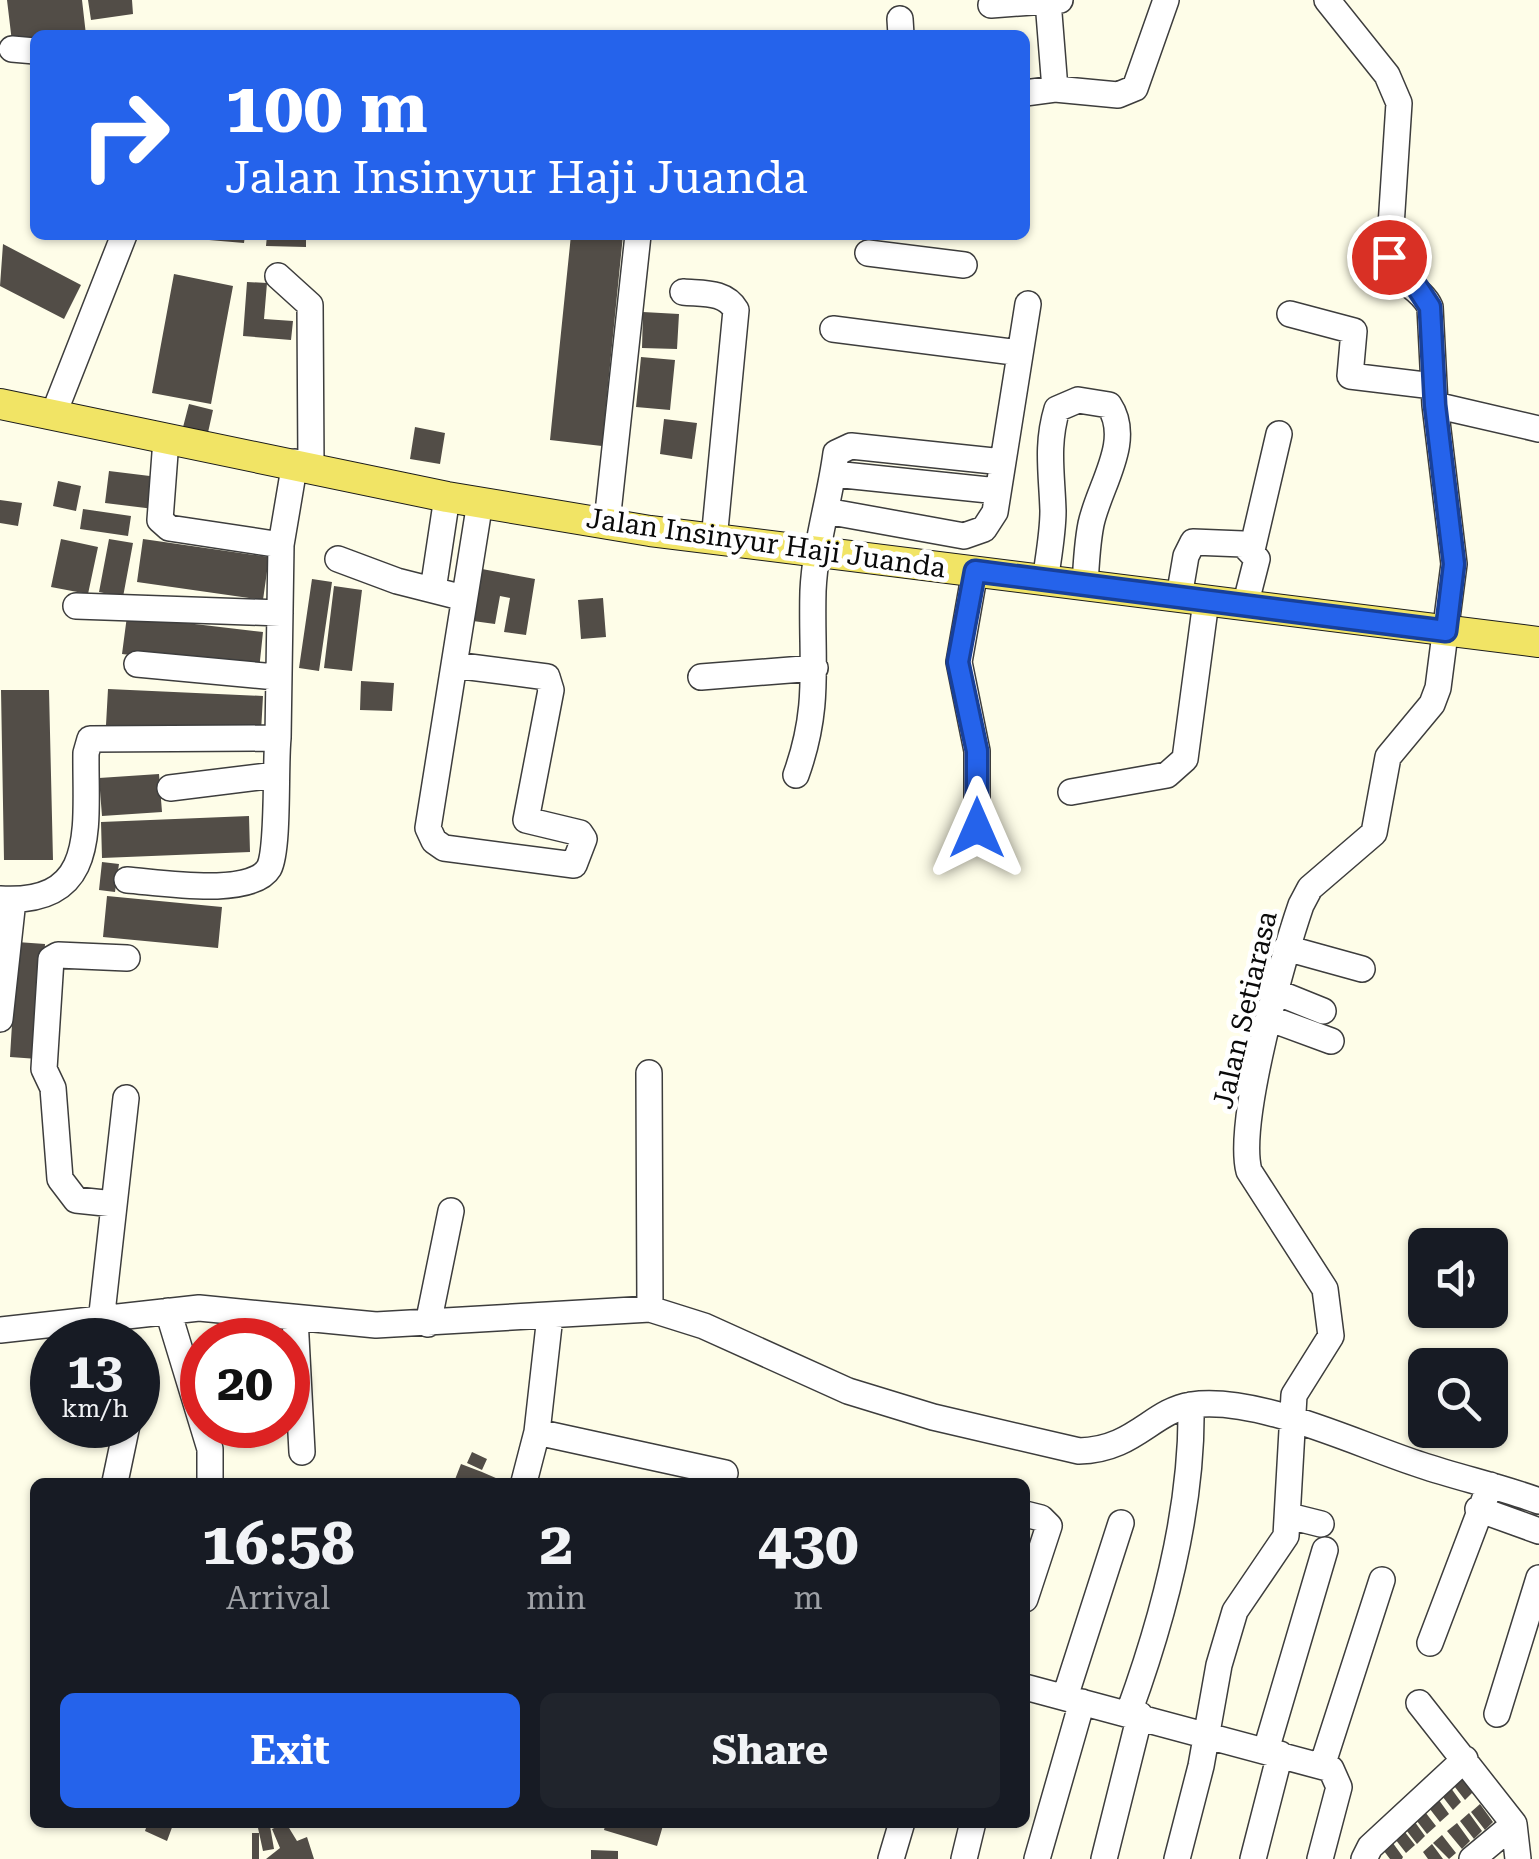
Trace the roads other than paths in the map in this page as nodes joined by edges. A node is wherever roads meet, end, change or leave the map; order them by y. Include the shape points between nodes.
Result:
1 (1060, 0) edge
2 (1166, 0) edge
3 (1327, 0) edge
4 (1048, 1) edge
5 (992, 5) dead end
6 (1055, 89) junction
7 (1030, 92) edge
8 (122, 240) edge
9 (637, 240) edge
10 (908, 247) edge
11 (868, 253) dead end
12 (964, 265) dead end
13 (278, 276) dead end
14 (683, 292) dead end
15 (1028, 304) dead end
16 (1290, 314) dead end
17 (832, 329) dead end
18 (1020, 353) junction
19 (1434, 396) junction
20 (0, 404) edge
21 (54, 414) junction
22 (1539, 429) edge
23 (1280, 434) dead end
24 (166, 440) junction
25 (1003, 462) junction
26 (303, 464) junction
27 (834, 474) junction
28 (998, 491) junction
29 (447, 497) junction
30 (480, 502) junction
31 (826, 510) junction
32 (1053, 512) junction
33 (1092, 521) junction
34 (607, 522) junction
35 (714, 540) junction
36 (281, 545) junction
37 (1252, 550) junction
38 (818, 555) junction
39 (338, 560) dead end
40 (975, 571) junction
41 (1045, 582) junction
42 (1085, 586) junction
43 (433, 590) junction
44 (464, 598) junction
45 (1193, 599) junction
46 (76, 606) dead end
47 (1245, 606) junction
48 (280, 613) junction
49 (1446, 631) junction
50 (1539, 642) edge
51 (136, 664) dead end
52 (454, 665) junction
53 (815, 668) junction
54 (701, 677) dead end
55 (276, 678) junction
56 (278, 738) junction
57 (796, 775) dead end
58 (276, 776) junction
59 (170, 788) dead end
60 (1071, 792) dead end
61 (526, 820) junction
62 (977, 828) dead end
63 (515, 857) junction
64 (128, 880) dead end
65 (6, 899) edge
66 (1286, 948) junction
67 (127, 958) dead end
68 (1362, 968) dead end
69 (1276, 992) junction
70 (1323, 1011) dead end
71 (0, 1019) edge
72 (1271, 1019) junction
73 (1331, 1041) dead end
74 (649, 1072) dead end
75 (126, 1098) dead end
76 (114, 1204) junction
77 (451, 1211) dead end
78 (650, 1308) junction
79 (168, 1311) junction
80 (550, 1316) junction
81 (118, 1318) edge
82 (146, 1318) edge
83 (295, 1318) edge
84 (310, 1319) edge
85 (428, 1324) junction
86 (30, 1329) edge
87 (0, 1330) edge
88 (1191, 1405) junction
89 (1290, 1418) junction
90 (537, 1432) junction
91 (122, 1448) edge
92 (302, 1448) edge
93 (302, 1452) dead end
94 (725, 1473) dead end
95 (116, 1478) edge
96 (210, 1478) edge
97 (525, 1478) edge
98 (1490, 1485) junction
99 (1539, 1502) edge
100 (1478, 1509) junction
101 (1030, 1515) edge
102 (1289, 1516) junction
103 (1121, 1523) dead end
104 (1321, 1524) dead end
105 (1539, 1531) edge
106 (1326, 1550) dead end
107 (1539, 1578) edge
108 (1382, 1580) dead end
109 (1030, 1583) edge
110 (1430, 1643) dead end
111 (1030, 1688) edge
112 (1073, 1700) junction
113 (1418, 1703) dead end
114 (1135, 1714) junction
115 (1497, 1714) dead end
116 (1206, 1736) junction
117 (1273, 1752) junction
118 (1464, 1759) junction
119 (1322, 1766) junction
120 (1514, 1824) junction
121 (900, 1828) edge
122 (972, 1828) edge
123 (891, 1859) edge
124 (964, 1859) edge
125 (1037, 1859) edge
126 (1104, 1859) edge
127 (1177, 1859) edge
128 (1254, 1859) edge
129 (1320, 1859) edge
130 (1364, 1859) edge
131 (1472, 1859) edge
132 (1518, 1859) edge

1 - 4 street
2 - 6 street via 1135,88 1118,95
3 - 19 street, Jalan Setiarasa via 1397,95 1389,257 1398,276 1417,287 1430,307
4 - 5 street
4 - 6 street
6 - 7 street
8 - 21 street
9 - 34 street
10 - 11 street
10 - 12 street
13 - 26 street via 310,305
14 - 35 street via 719,296 736,310
15 - 18 street
16 - 19 street via 1354,332 1348,372 1353,377
17 - 18 street
18 - 25 street
19 - 22 street
19 - 49 street, Jalan Setiarasa via 1454,564
20 - 21 main road, Jalan Insinyur Haji Juanda
21 - 24 main road, Jalan Insinyur Haji Juanda
23 - 37 street
24 - 26 main road, Jalan Insinyur Haji Juanda
24 - 36 street via 160,520 169,528
25 - 27 street via 851,446 836,453
25 - 28 street
26 - 29 main road, Jalan Insinyur Haji Juanda
26 - 36 street
27 - 28 street
27 - 31 street
28 - 31 street via 992,520 974,536
29 - 30 main road, Jalan Insinyur Haji Juanda
29 - 43 street
30 - 34 main road, Jalan Insinyur Haji Juanda
30 - 44 street
31 - 38 street
32 - 33 street
32 - 33 street via 1048,468 1057,410 1078,400 1109,405 1118,418 1118,440
32 - 41 street
33 - 42 street
34 - 35 main road, Jalan Insinyur Haji Juanda
35 - 38 main road, Jalan Insinyur Haji Juanda
36 - 48 street
37 - 45 street via 1194,542
37 - 47 street via 1256,566
38 - 40 main road, Jalan Insinyur Haji Juanda
38 - 53 street
39 - 43 street
40 - 41 main road, Jalan Insinyur Haji Juanda
40 - 62 street via 958,662 977,751
41 - 42 main road, Jalan Insinyur Haji Juanda
42 - 45 main road, Jalan Insinyur Haji Juanda
43 - 44 street
44 - 52 street
45 - 47 main road, Jalan Insinyur Haji Juanda
45 - 60 street via 1184,759 1168,775
46 - 48 street
47 - 49 main road, Jalan Insinyur Haji Juanda
48 - 55 street
49 - 50 main road, Jalan Insinyur Haji Juanda
49 - 66 street, Jalan Setiarasa via 1432,704 1388,757 1374,833 1310,888
51 - 55 street
52 - 61 street via 542,674 550,682
52 - 63 street via 428,828 444,848
53 - 54 street
53 - 57 street via 811,734
55 - 56 street
56 - 58 street
56 - 65 street via 90,739 83,849 74,874 43,897
58 - 59 street
58 - 64 street via 274,846 260,877 232,886
61 - 63 street
61 - 63 street via 580,833 578,860 567,867
65 - 71 street
66 - 68 street
66 - 69 street, Jalan Setiarasa
67 - 76 street via 50,959 44,1068 53,1088 64,1188 76,1200
69 - 70 street
69 - 72 street, Jalan Setiarasa
72 - 73 street
72 - 89 street, Jalan Setiarasa via 1245,1154 1252,1178 1325,1289 1331,1330 1294,1395
74 - 78 street
75 - 76 street
76 - 81 street
77 - 85 street
78 - 80 street
78 - 88 street via 848,1390 1080,1451 1124,1442
79 - 82 street
79 - 83 street via 209,1308
79 - 96 street via 210,1449
80 - 85 street
80 - 90 street
84 - 85 street
86 - 87 street
88 - 89 street
88 - 114 street via 1179,1538
89 - 98 street
89 - 102 street
90 - 94 street
90 - 97 street
91 - 95 street
92 - 93 street
98 - 99 street
98 - 100 street
100 - 105 street
100 - 110 street
101 - 109 street via 1050,1526
102 - 104 street
102 - 116 street via 1280,1551 1238,1604
103 - 112 street
106 - 117 street
107 - 115 street
108 - 119 street
111 - 112 street
112 - 114 street
112 - 125 street
113 - 118 street
114 - 116 street
114 - 126 street
116 - 117 street
116 - 127 street
117 - 119 street
117 - 128 street
118 - 120 street
118 - 130 street
119 - 129 street via 1336,1775 1339,1787
120 - 131 street
120 - 132 street
121 - 123 street
122 - 124 street

